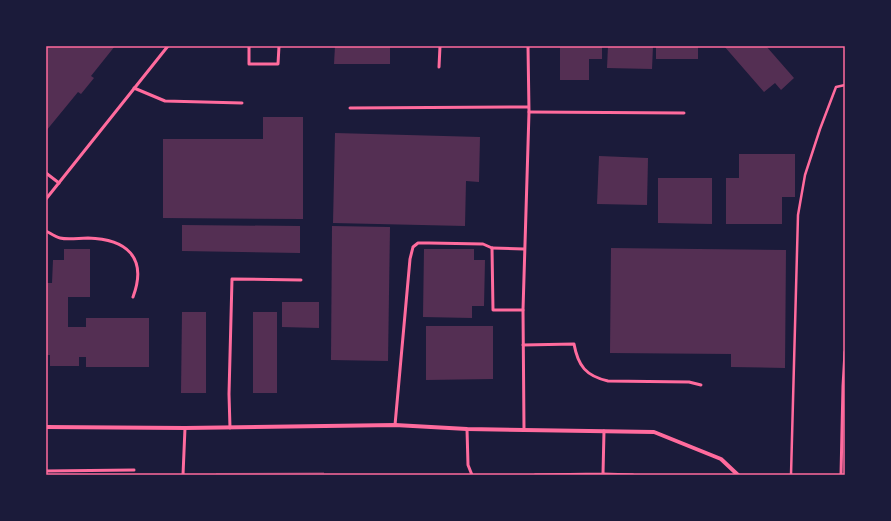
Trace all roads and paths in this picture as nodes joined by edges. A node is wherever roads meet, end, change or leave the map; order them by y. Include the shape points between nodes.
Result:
1 (168, 46) edge
2 (249, 46) edge
3 (279, 46) edge
4 (440, 46) edge
5 (528, 46) edge
6 (439, 67) dead end
7 (845, 85) edge
8 (134, 88) junction
9 (242, 103) dead end
10 (350, 108) dead end
11 (528, 108) junction
12 (529, 112) junction
13 (684, 113) dead end
14 (46, 173) edge
15 (59, 183) junction
16 (46, 199) edge
17 (46, 231) edge
18 (492, 248) junction
19 (524, 249) junction
20 (301, 280) dead end
21 (133, 297) dead end
22 (523, 310) junction
23 (523, 345) junction
24 (845, 352) edge
25 (701, 385) dead end
26 (395, 425) junction
27 (46, 427) edge
28 (185, 428) junction
29 (230, 428) junction
30 (467, 429) junction
31 (524, 429) junction
32 (604, 431) junction
33 (845, 468) edge
34 (134, 470) dead end
35 (841, 470) junction
36 (46, 471) edge
37 (603, 474) edge
38 (183, 475) edge
39 (472, 475) edge
40 (535, 475) edge
41 (633, 475) edge
42 (738, 475) edge
43 (791, 475) edge
44 (841, 475) edge

1 - 8 lane
2 - 3 lane via 249,64 278,64
4 - 6 lane
5 - 11 lane
7 - 43 path via 836,87 820,129 804,176 798,215
8 - 9 lane via 166,101
8 - 15 lane
10 - 11 lane
11 - 12 lane
12 - 13 lane
12 - 19 lane
14 - 15 lane
15 - 16 lane
17 - 21 lane via 60,238 88,238 120,244 130,252 137,263 137,287
18 - 19 lane
18 - 22 lane via 493,310
18 - 26 lane via 483,244 429,243 413,247
19 - 22 lane
20 - 29 lane via 232,279
22 - 23 lane
23 - 25 lane via 574,344 580,364 588,374 599,379 689,382
23 - 31 lane
24 - 35 lane
26 - 29 street
26 - 30 street
27 - 28 street
28 - 29 street
28 - 38 lane
30 - 31 street
30 - 39 lane via 468,465
31 - 32 street
32 - 37 lane
32 - 42 street via 654,432 721,459
33 - 35 lane
34 - 36 lane
35 - 44 lane
37 - 40 lane
37 - 41 lane

